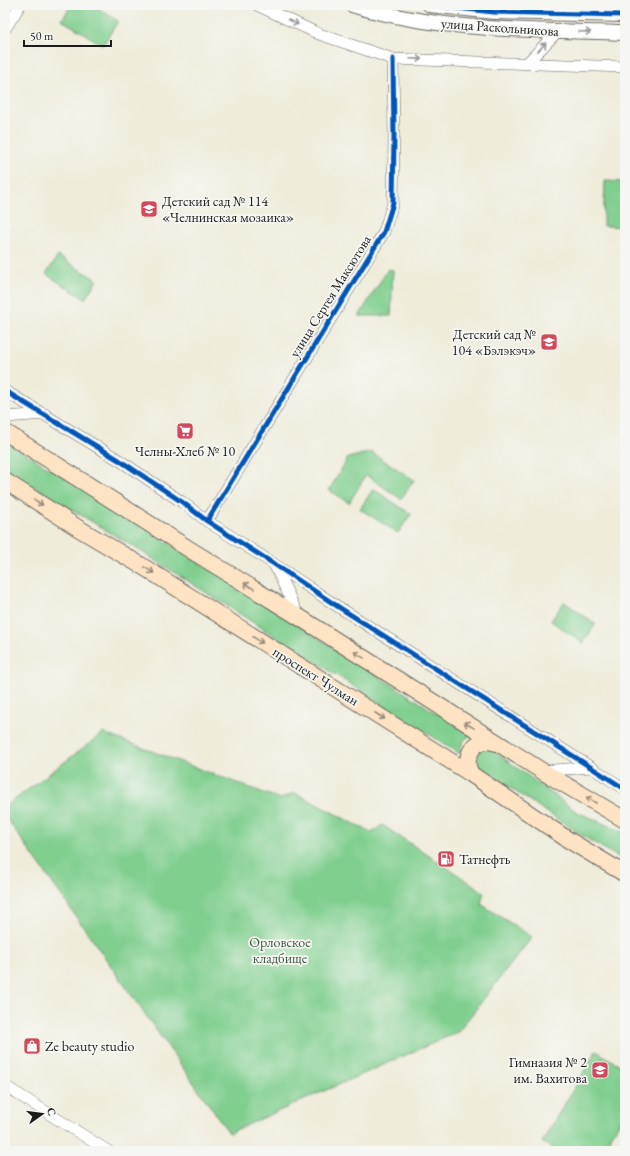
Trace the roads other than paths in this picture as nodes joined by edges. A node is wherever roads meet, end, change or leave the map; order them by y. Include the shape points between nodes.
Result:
1 (20, 5) edge
2 (257, 5) edge
3 (352, 5) edge
4 (430, 5) edge
5 (625, 15) edge
6 (5, 29) edge
7 (558, 31) junction
8 (625, 33) edge
9 (393, 59) junction
10 (527, 63) junction
11 (625, 67) edge
12 (5, 391) edge
13 (45, 414) junction
14 (5, 417) edge
15 (5, 432) edge
16 (5, 481) edge
17 (207, 521) junction
18 (274, 564) junction
19 (299, 617) junction
20 (497, 743) junction
21 (591, 767) junction
22 (542, 771) junction
23 (471, 774) junction
24 (625, 789) edge
25 (625, 820) edge
26 (625, 874) edge
27 (5, 1086) edge
28 (108, 1151) edge

1 - 6 street
2 -> 9 street via 319,34
3 - 7 street, улица Раскольникова via 421,20 480,27
4 - 5 street, улица Раскольникова via 494,12
7 -> 8 street, улица Раскольникова
10 -> 7 street
9 -> 10 street
9 - 17 street, улица Сергея Максютова via 393,203 384,232
10 - 11 street
12 - 13 street
13 - 14 street
13 - 17 street via 119,460
19 -> 15 main road
16 -> 23 main road, проспект Чулман
17 - 18 street
18 - 19 street
18 - 21 street
20 -> 19 main road
20 - 22 main road
20 - 23 main road via 487,741 476,744 467,761
21 - 22 street
21 - 24 street
25 -> 22 main road
23 - 26 main road, проспект Чулман via 567,839
27 - 28 street

